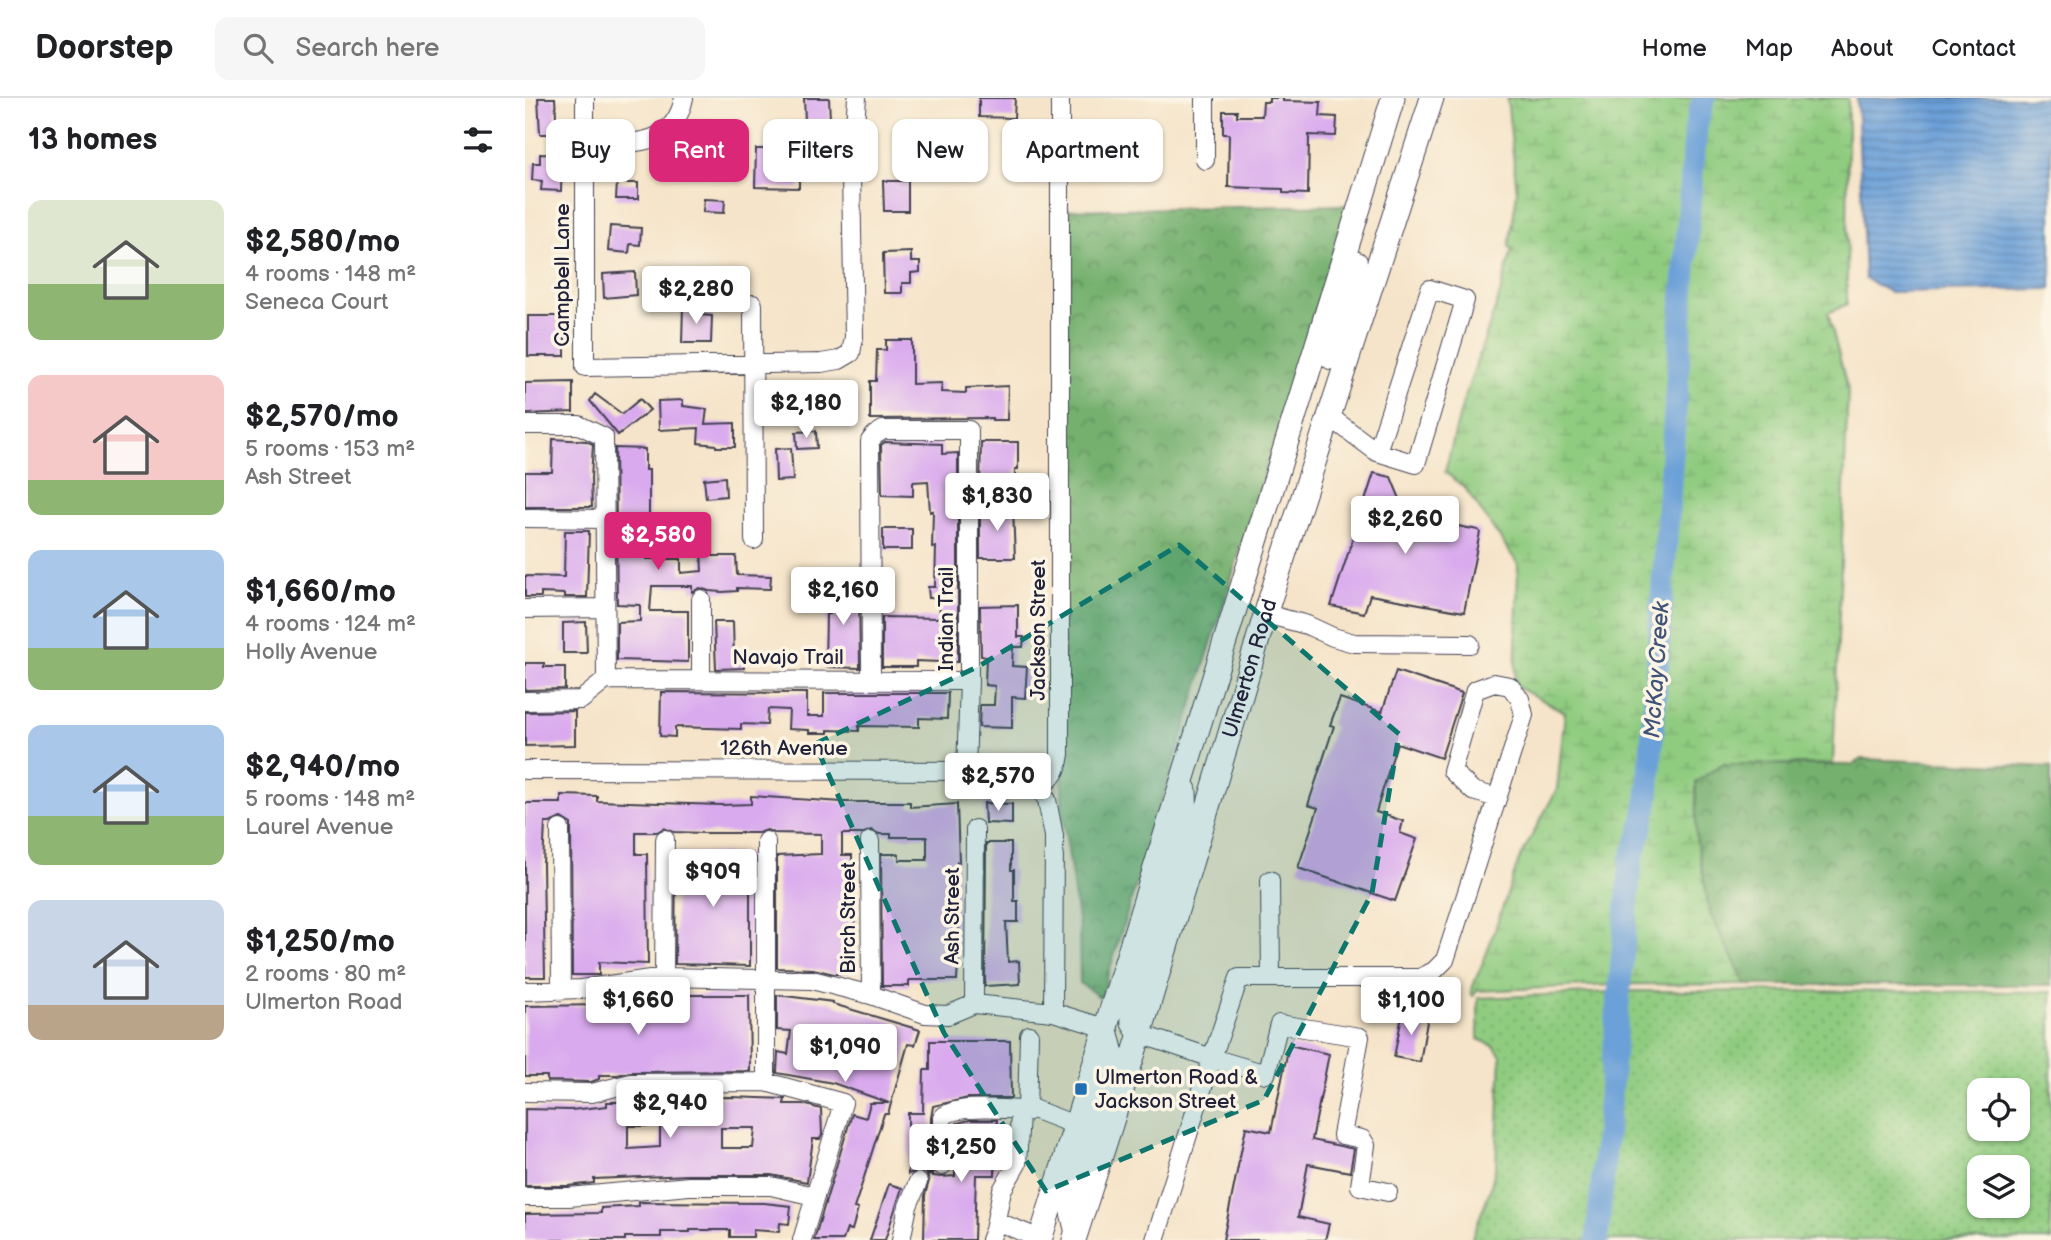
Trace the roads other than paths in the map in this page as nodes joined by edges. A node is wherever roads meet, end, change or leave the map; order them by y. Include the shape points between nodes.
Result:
1 (585, 98) edge
2 (684, 98) edge
3 (857, 98) edge
4 (1060, 98) edge
5 (1205, 98) edge
6 (1393, 98) edge
7 (1432, 98) edge
8 (585, 119) edge
9 (635, 142) edge
10 (1205, 160) dead end
11 (585, 182) edge
12 (1355, 228) junction
13 (753, 304) dead end
14 (753, 364) junction
15 (1329, 416) junction
16 (525, 425) edge
17 (1377, 452) junction
18 (525, 518) edge
19 (604, 519) junction
20 (754, 540) dead end
21 (701, 599) dead end
22 (605, 608) junction
23 (525, 609) edge
24 (1266, 614) junction
25 (1470, 644) dead end
26 (606, 680) junction
27 (701, 680) junction
28 (871, 680) junction
29 (969, 681) junction
30 (525, 701) edge
31 (525, 770) edge
32 (1185, 770) junction
33 (966, 771) junction
34 (1039, 787) junction
35 (1497, 798) junction
36 (560, 829) dead end
37 (975, 829) dead end
38 (665, 839) dead end
39 (767, 841) dead end
40 (870, 841) dead end
41 (1270, 880) dead end
42 (664, 977) junction
43 (1271, 978) junction
44 (766, 981) junction
45 (525, 991) edge
46 (561, 991) junction
47 (871, 995) junction
48 (974, 1004) junction
49 (1053, 1012) junction
50 (1105, 1028) junction
51 (1139, 1034) junction
52 (1029, 1035) dead end
53 (1212, 1059) junction
54 (766, 1082) junction
55 (525, 1092) edge
56 (1027, 1110) junction
57 (1075, 1125) junction
58 (942, 1166) dead end
59 (918, 1182) dead end
60 (1388, 1192) dead end
61 (814, 1196) junction
62 (525, 1197) edge
63 (996, 1221) junction
64 (1075, 1236) edge
65 (802, 1240) edge
66 (901, 1240) edge
67 (990, 1240) edge
68 (1040, 1240) edge
69 (1155, 1240) edge

1 - 8 street, Campbell Lane
2 - 9 street via 681,112 663,135
3 - 14 street via 851,174 851,353 821,363
4 - 34 street, Jackson Street via 1060,754 1058,769
5 - 10 street
6 - 12 main road, Ulmerton Road
7 - 15 main road, Ulmerton Road
11 - 14 street, Campbell Lane via 585,367
12 - 15 main road via 1357,273 1319,404
12 - 32 main road, Ulmerton Road
13 - 14 street
14 - 20 street
15 - 17 street
15 - 24 main road, Ulmerton Road
16 - 19 street via 579,425 604,437
17 - 17 street via 1416,464 1465,300 1430,289
18 - 19 street
19 - 22 street
21 - 27 street
22 - 23 street
22 - 26 street
24 - 25 street via 1353,643
24 - 51 main road, Ulmerton Road
26 - 27 street, Navajo Trail
26 - 30 street via 581,701
27 - 28 street, Navajo Trail
28 - 29 street, Navajo Trail
28 - 29 street, Indian Trail via 870,441 883,430 968,430
29 - 33 street, Indian Trail
31 - 33 street, 126th Avenue
32 - 50 main road, Ulmerton Road
32 - 51 main road via 1186,827 1131,1001
33 - 34 street, 126th Avenue via 1012,773
34 - 49 street via 1048,800 1054,836
35 - 35 street via 1524,715 1520,698 1510,685 1494,683 1475,690 1452,771 1473,792
35 - 43 street via 1445,960 1434,971 1420,978
36 - 46 street
37 - 48 street, Ash Street
38 - 42 street
39 - 44 street
40 - 47 street, Birch Street
41 - 43 street
42 - 44 street
42 - 46 street
43 - 53 street via 1239,978
44 - 47 street via 812,980
44 - 54 street
45 - 46 street
47 - 48 street via 925,1014 948,1015
48 - 49 street
49 - 50 street
50 - 57 main road, Ulmerton Road
50 - 64 main road via 1113,1059 1069,1199
51 - 53 street
51 - 64 main road, Ulmerton Road
52 - 56 street
53 - 60 street via 1266,1074 1279,1024 1360,1037 1342,1135 1366,1144 1360,1186
53 - 69 street
54 - 55 street via 631,1083 592,1093
54 - 61 street via 843,1103
56 - 57 street
56 - 58 street via 958,1109 944,1114
56 - 63 street via 1020,1114 1017,1164 1002,1190
57 - 68 main road, Ulmerton Road
59 - 66 street
61 - 62 street via 771,1186 689,1186
61 - 65 street
63 - 67 street
63 - 68 street

